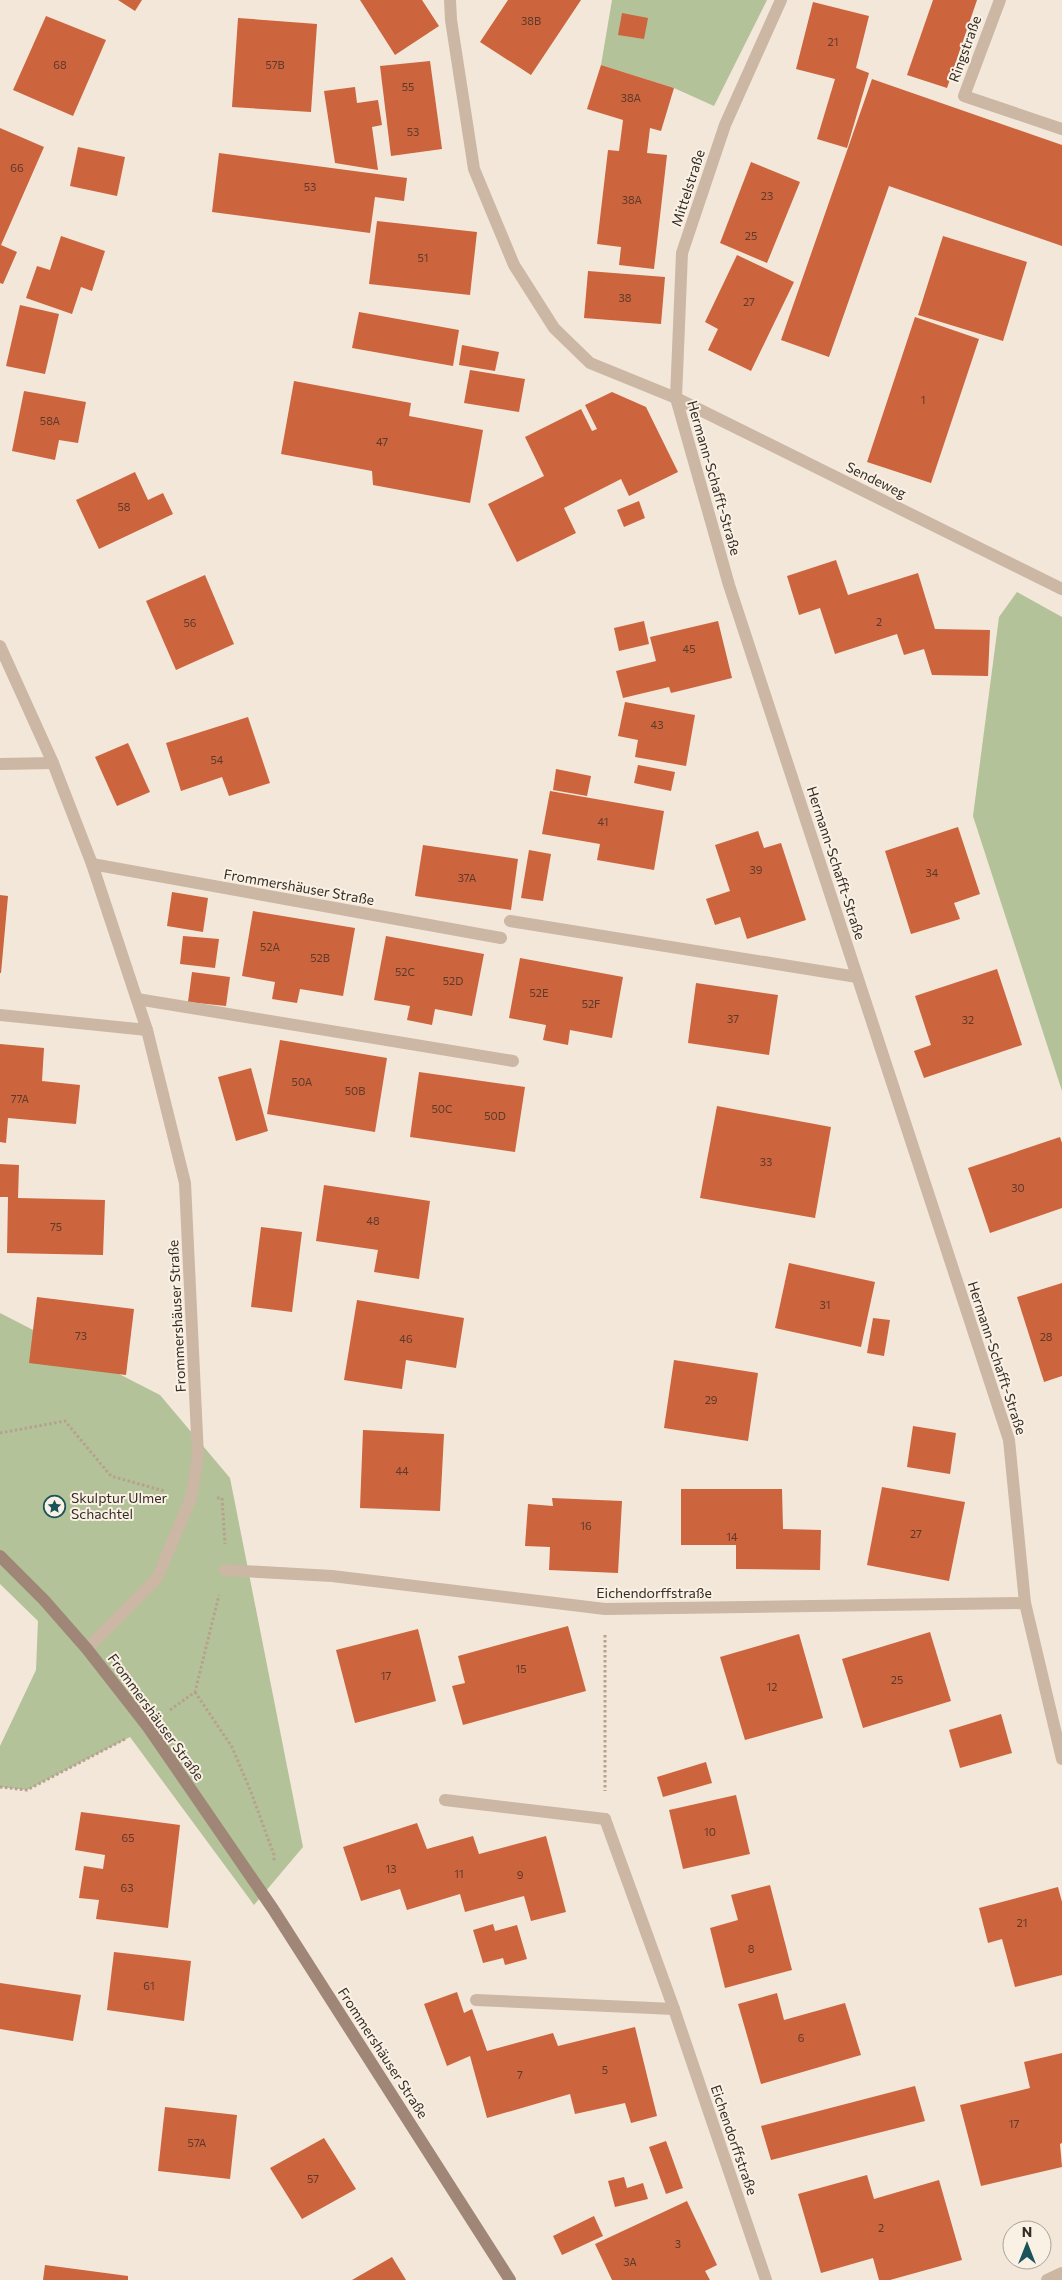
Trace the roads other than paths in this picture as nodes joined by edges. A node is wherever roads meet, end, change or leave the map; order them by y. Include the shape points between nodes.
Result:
1 (450, 0) edge
2 (781, 0) edge
3 (1000, 0) edge
4 (1062, 129) edge
5 (676, 398) junction
6 (1062, 589) edge
7 (0, 646) edge
8 (53, 763) junction
9 (0, 764) edge
10 (92, 864) junction
11 (510, 921) dead end
12 (501, 938) dead end
13 (857, 977) junction
14 (137, 999) junction
15 (0, 1015) edge
16 (147, 1030) junction
17 (513, 1061) dead end
18 (0, 1556) edge
19 (225, 1570) road end
20 (1024, 1603) junction
21 (88, 1649) junction
22 (1062, 1759) edge
23 (445, 1800) dead end
24 (476, 2000) dead end
25 (674, 2009) junction
26 (1062, 2273) edge
27 (510, 2280) edge
28 (766, 2280) edge
29 (1047, 2280) edge

1 - 5 street, Hermann-Schafft-Straße via 474,170 514,265 554,328 590,363
2 - 5 street, Mittelstraße via 725,125 682,253
3 - 4 street, Ringstraße via 964,96
5 - 6 street, Sendeweg
5 - 13 street, Hermann-Schafft-Straße via 729,585
7 - 8 street, Frommershäuser Straße
8 - 9 street
8 - 10 street, Frommershäuser Straße
10 - 12 street, Frommershäuser Straße
10 - 14 street, Frommershäuser Straße
11 - 13 street
13 - 20 street, Hermann-Schafft-Straße via 1009,1440
14 - 16 street, Frommershäuser Straße
14 - 17 street
15 - 16 street
16 - 21 street, Frommershäuser Straße via 185,1183 198,1456 191,1498 157,1578
18 - 21 main road
19 - 20 street, Eichendorffstraße via 332,1576 604,1609
20 - 22 street, Hermann-Schafft-Straße
21 - 27 main road, Frommershäuser Straße via 148,1727 273,1910
23 - 25 street, Eichendorffstraße via 605,1819
24 - 25 street
25 - 28 street, Eichendorffstraße
26 - 29 street

